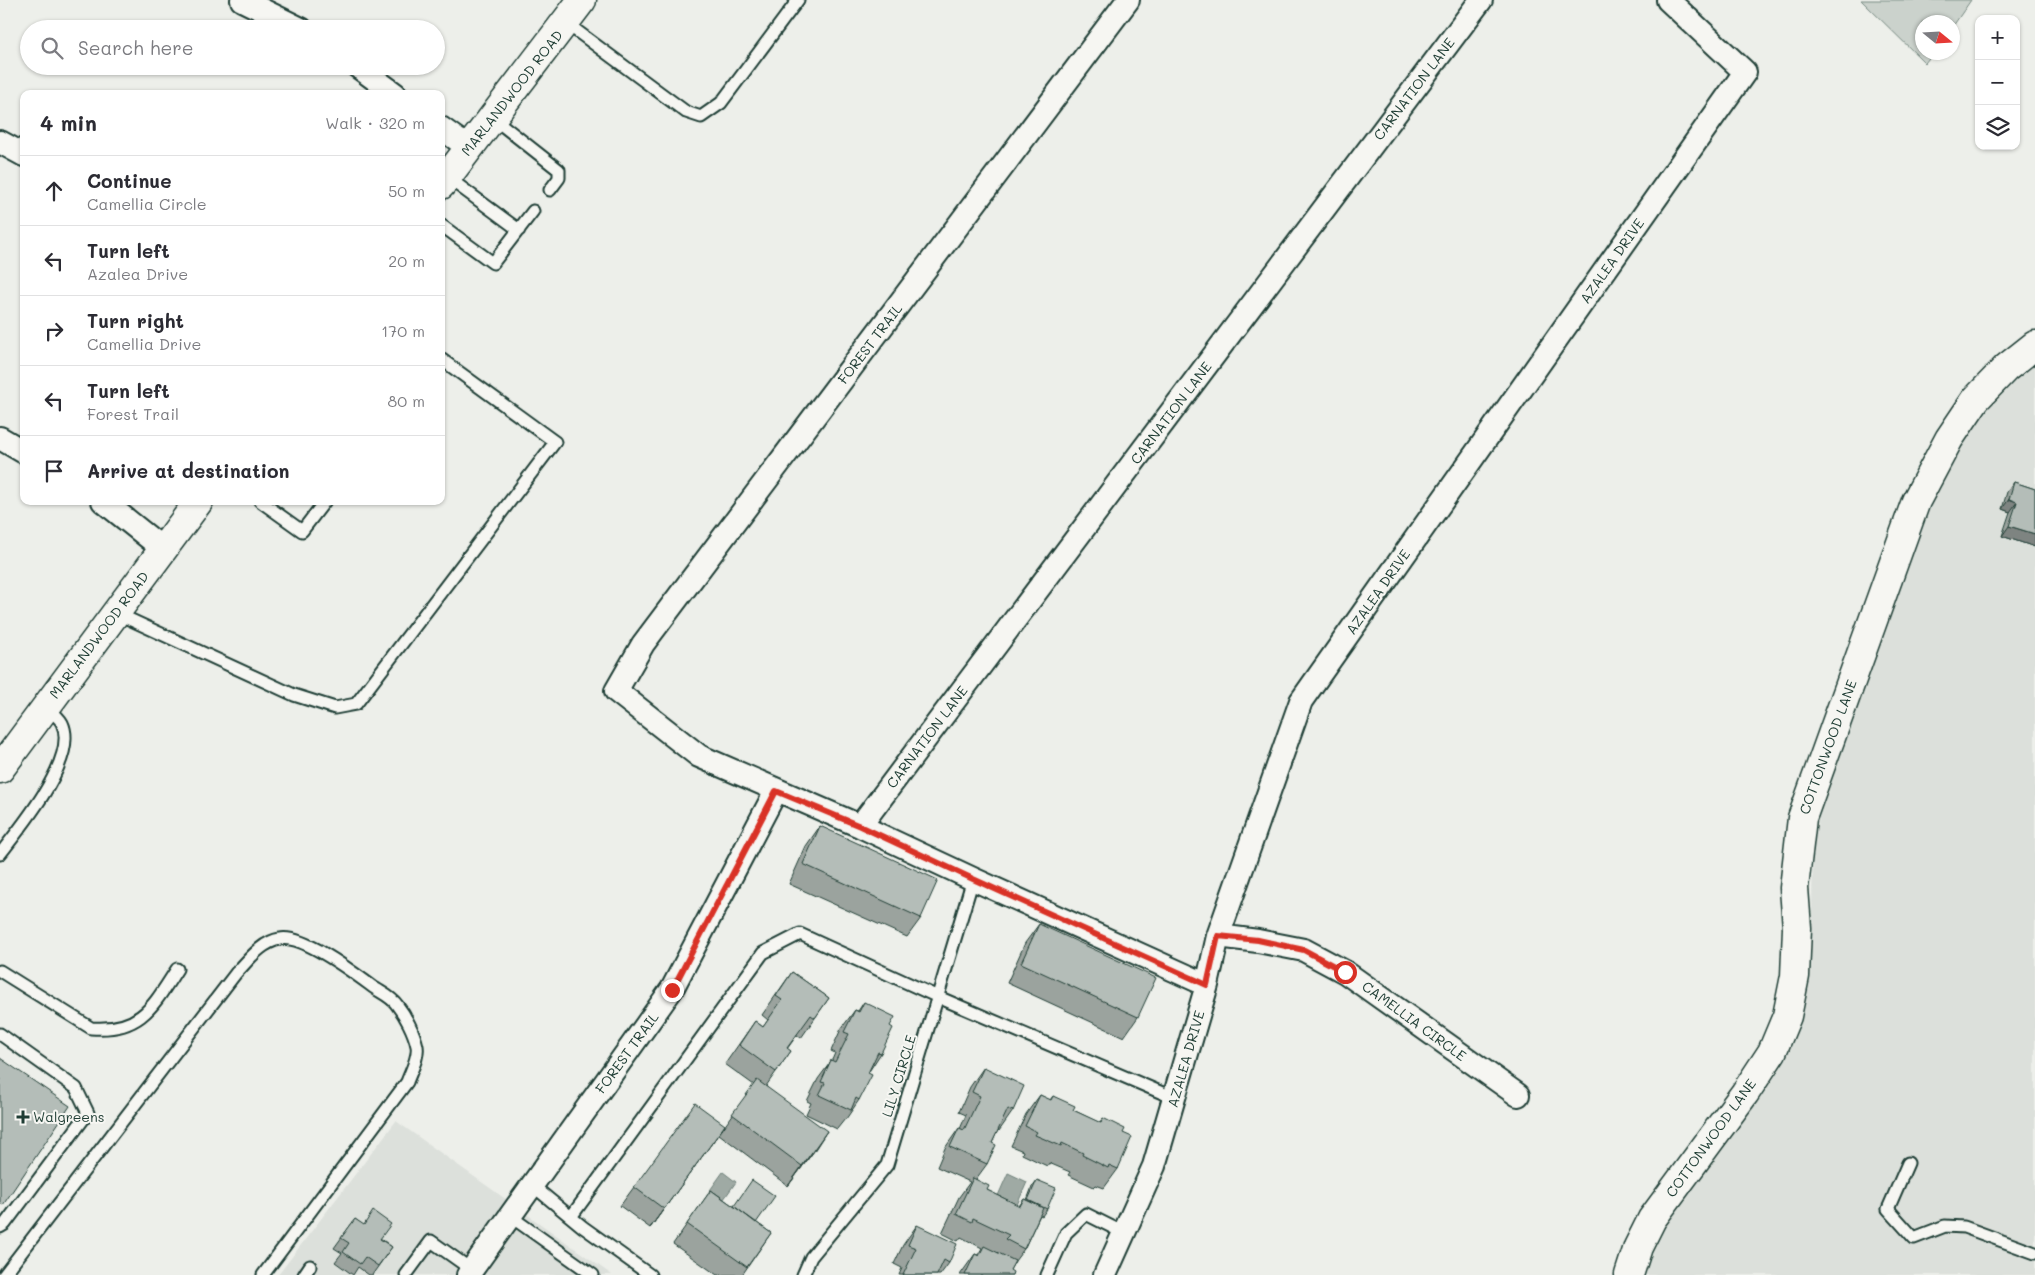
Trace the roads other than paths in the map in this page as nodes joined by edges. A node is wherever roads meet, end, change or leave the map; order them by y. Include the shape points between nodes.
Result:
1 (242, 0) edge
2 (582, 0) edge
3 (798, 0) edge
4 (1128, 0) edge
5 (1481, 0) edge
6 (1668, 0) edge
7 (283, 20) edge
8 (566, 23) junction
9 (369, 75) edge
10 (390, 90) edge
11 (493, 118) junction
12 (445, 131) edge
13 (0, 142) edge
14 (469, 148) junction
15 (20, 153) edge
16 (445, 180) edge
17 (445, 182) edge
18 (550, 190) dead end
19 (533, 211) dead end
20 (445, 228) edge
21 (519, 230) junction
22 (2035, 345) edge
23 (445, 362) edge
24 (0, 438) edge
25 (20, 450) edge
26 (108, 505) edge
27 (196, 505) edge
28 (265, 505) edge
29 (322, 505) edge
30 (163, 549) junction
31 (116, 613) junction
32 (46, 707) junction
33 (0, 768) edge
34 (776, 791) junction
35 (860, 826) junction
36 (0, 854) edge
37 (973, 879) junction
38 (1218, 936) junction
39 (177, 969) dead end
40 (0, 971) edge
41 (1207, 985) junction
42 (938, 997) junction
43 (0, 1034) edge
44 (1518, 1095) dead end
45 (1174, 1098) junction
46 (1908, 1164) dead end
47 (532, 1185) junction
48 (510, 1216) junction
49 (571, 1217) junction
50 (0, 1227) edge
51 (1124, 1233) junction
52 (2035, 1253) edge
53 (470, 1272) edge
54 (4, 1275) edge
55 (263, 1275) edge
56 (406, 1275) edge
57 (593, 1275) edge
58 (650, 1275) edge
59 (803, 1275) edge
60 (1047, 1275) edge
61 (1105, 1275) edge
62 (1629, 1275) edge

1 - 7 street
2 - 8 street, MARLANDWOOD ROAD
3 - 8 lane via 721,103 701,117 686,112
4 - 34 street, FOREST TRAIL via 644,644 616,691 699,756
5 - 35 street, CARNATION LANE
6 - 38 street, AZALEA DRIVE via 1745,72 1301,701
8 - 11 street, MARLANDWOOD ROAD
9 - 10 street
11 - 14 street, MARLANDWOOD ROAD
11 - 18 lane via 559,170 559,178
12 - 14 street
13 - 15 street
14 - 16 street, MARLANDWOOD ROAD
17 - 21 lane
19 - 21 lane
20 - 21 lane via 493,263
22 - 62 street, COTTONWOOD LANE via 1976,398 1949,439 1916,501 1802,818 1794,888 1797,928 1795,976 1787,1016 1772,1052 1745,1093 1652,1219
23 - 31 lane via 555,442 356,704 335,708 294,694
24 - 25 street
26 - 30 street
27 - 30 street, MARLANDWOOD ROAD
28 - 29 lane via 302,531
30 - 31 street, MARLANDWOOD ROAD
31 - 32 street, MARLANDWOOD ROAD
32 - 33 street, MARLANDWOOD ROAD
32 - 36 lane via 62,722 65,744 59,764 50,785
34 - 35 street
34 - 47 street, FOREST TRAIL via 672,990
35 - 37 street
37 - 41 street
37 - 42 lane, LILY CIRCLE
38 - 41 street, AZALEA DRIVE
38 - 44 street, CAMELLIA CIRCLE via 1304,950 1345,972
39 - 40 lane via 157,1000 139,1019 105,1029 91,1028
41 - 45 street, AZALEA DRIVE
42 - 45 lane
42 - 49 lane via 800,934 763,953
42 - 59 lane, LILY CIRCLE via 888,1165 810,1258
43 - 50 lane via 76,1088 88,1113
45 - 51 street, AZALEA DRIVE via 1154,1166
46 - 52 lane via 1888,1209 1914,1238 1945,1226 1964,1227
47 - 48 street, FOREST TRAIL
47 - 49 lane
48 - 53 street, FOREST TRAIL
48 - 57 lane
49 - 58 lane
51 - 60 lane via 1086,1214 1066,1233
51 - 61 street, AZALEA DRIVE
53 - 56 lane via 431,1241
54 - 55 lane via 236,974 257,951 282,938 298,941 328,956 396,1003 417,1046 407,1082

